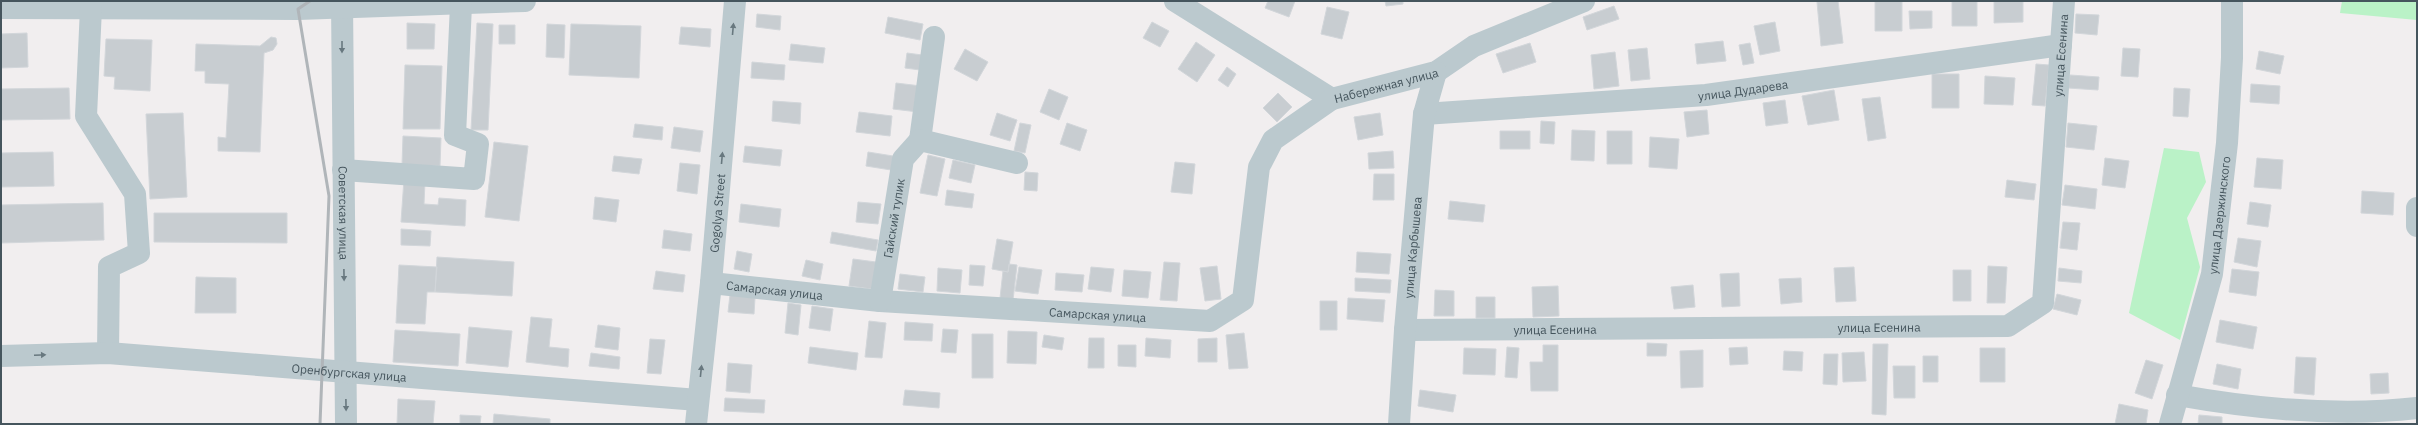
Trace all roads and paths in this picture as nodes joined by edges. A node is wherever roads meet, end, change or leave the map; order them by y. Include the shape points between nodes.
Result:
1 (525, 1) edge
2 (735, 1) edge
3 (1175, 1) edge
4 (1584, 1) edge
5 (2064, 1) edge
6 (2232, 1) edge
7 (342, 4) edge
8 (299, 5) edge
9 (461, 5) junction
10 (1, 8) edge
11 (91, 8) junction
12 (934, 37) dead end
13 (2060, 45) junction
14 (1436, 72) junction
15 (1332, 99) junction
16 (1424, 114) junction
17 (920, 140) junction
18 (1017, 163) dead end
19 (343, 170) junction
20 (2417, 208) edge
21 (2417, 226) edge
22 (711, 283) junction
23 (880, 301) junction
24 (1405, 330) junction
25 (108, 353) junction
26 (1, 356) edge
27 (345, 370) junction
28 (2177, 395) junction
29 (698, 400) junction
30 (2417, 408) edge
31 (346, 424) edge
32 (696, 424) edge
33 (1399, 424) edge
34 (2170, 424) edge

1 - 9 street
22 -> 2 street, Gogolya Street
3 - 15 street, Набережная улица
4 - 14 street, Набережная улица via 1474,46
5 - 13 street, улица Есенина
6 - 28 street, улица Дзержинского via 2232,58 2227,143 2212,274
7 - 8 street
7 - 9 street
7 -> 19 street, Советская улица
8 - 11 street
9 - 19 street via 455,135 478,144 474,179
10 - 11 street
11 - 25 street via 86,116 135,194 139,253 109,266
12 - 17 street
13 - 16 street, улица Дударева via 1706,95
13 - 24 street, улица Есенина via 2043,303 2008,326
14 - 15 street, Набережная улица
14 - 16 street, улица Карбышева
15 - 23 street, Самарская улица via 1273,140 1259,167 1243,300 1210,320
16 - 24 street, улица Карбышева
17 - 18 street
17 - 23 street, Гайский тупик via 904,159
19 -> 27 street, Советская улица
20 - 21 street
22 - 23 street, Самарская улица
29 -> 22 street, Gogolya Street
24 - 33 street, улица Карбышева
26 -> 25 street, Оренбургская улица
25 - 27 street, Оренбургская улица
27 - 29 street, Оренбургская улица
27 -> 31 street, Советская улица
28 - 30 street via 2238,406 2378,412
28 - 34 street, улица Дзержинского
29 - 32 street, Gogolya Street

